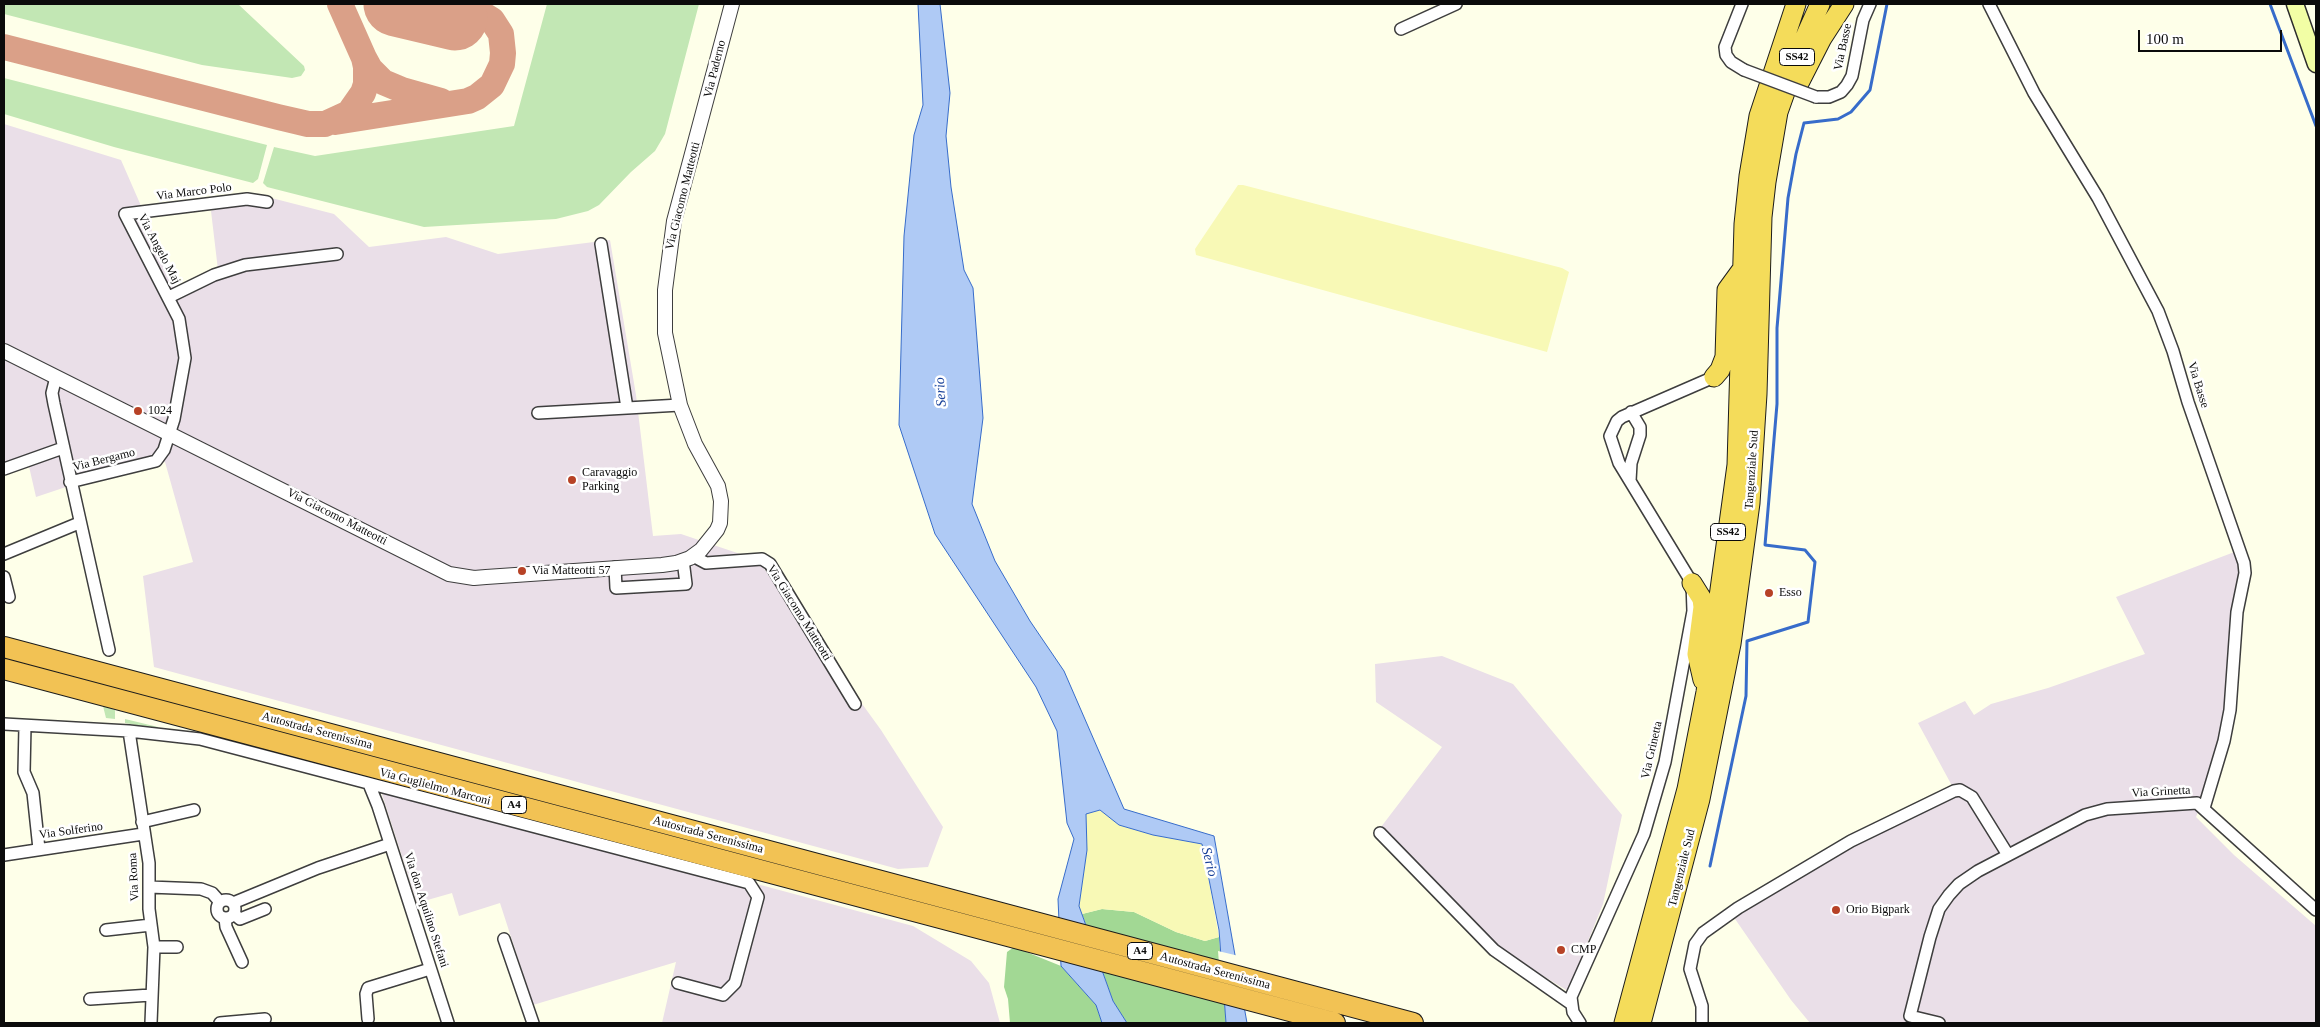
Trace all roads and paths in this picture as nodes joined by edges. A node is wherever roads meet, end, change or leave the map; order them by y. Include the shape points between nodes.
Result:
1 (732, 4) edge
2 (1456, 4) edge
3 (1742, 4) edge
4 (1792, 4) edge
5 (1796, 4) edge
6 (1820, 4) edge
7 (1844, 4) edge
8 (1870, 4) edge
9 (1989, 4) edge
10 (2295, 4) edge
11 (1401, 29) dead end
12 (1785, 35) junction
13 (2316, 64) edge
14 (1778, 112) junction
15 (698, 135) joint
16 (267, 202) dead end
17 (125, 214) joint
18 (602, 244) dead end
19 (337, 254) dead end
20 (1743, 268) junction
21 (170, 297) junction
22 (4, 351) edge
23 (56, 377) junction
24 (1714, 377) joint
25 (680, 405) junction
26 (627, 408) junction
27 (1631, 412) junction
28 (538, 413) dead end
29 (169, 434) junction
30 (63, 448) junction
31 (4, 469) edge
32 (1630, 481) junction
33 (70, 482) junction
34 (79, 523) junction
35 (4, 554) edge
36 (688, 558) junction
37 (615, 567) junction
38 (4, 577) edge
39 (1692, 583) junction
40 (9, 596) dead end
41 (4, 647) edge
42 (109, 650) dead end
43 (4, 669) edge
44 (1706, 692) junction
45 (855, 704) dead end
46 (4, 724) edge
47 (25, 726) junction
48 (129, 730) junction
49 (369, 784) junction
50 (380, 788) junction
51 (378, 806) junction
52 (2204, 808) junction
53 (194, 810) dead end
54 (142, 828) junction
55 (1380, 833) dead end
56 (390, 844) junction
57 (39, 849) junction
58 (4, 855) edge
59 (2008, 855) junction
60 (149, 887) junction
61 (220, 902) junction
62 (265, 910) dead end
63 (2316, 910) edge
64 (231, 912) junction
65 (151, 925) junction
66 (106, 930) dead end
67 (504, 938) dead end
68 (154, 947) junction
69 (177, 947) dead end
70 (242, 962) dead end
71 (430, 969) junction
72 (678, 983) dead end
73 (151, 995) junction
74 (90, 999) dead end
75 (1570, 1003) junction
76 (265, 1019) dead end
77 (368, 1019) dead end
78 (1909, 1020) edge
79 (151, 1023) edge
80 (220, 1023) edge
81 (448, 1023) edge
82 (533, 1023) edge
83 (1335, 1023) edge
84 (1413, 1023) edge
85 (1580, 1023) edge
86 (1624, 1023) edge
87 (1641, 1023) edge
88 (1702, 1023) edge
89 (1939, 1023) edge

1 - 15 street, Via Paderno
2 - 11 street
3 - 8 street, Via Basse, bridge via 1725,47 1731,62 1744,70 1816,96 1829,96 1841,92 1852,76 1863,20
4 - 12 highway
5 - 12 highway, SS42
6 - 14 highway, Tangenziale Sud / SS42
7 - 14 highway via 1822,38 1790,102
9 - 52 street, Via Basse via 2034,93 2098,198 2158,311 2244,563 2230,710
10 - 13 main road
12 - 20 highway, Tangenziale Sud / SS42 via 1760,116 1749,176
14 - 87 highway, Tangenziale Sud / SS42 via 1762,217 1753,454 1734,626 1700,799
15 - 25 street, Via Giacomo Matteotti via 671,236 665,290 665,332
16 - 17 street, Via Marco Polo via 247,199
17 - 21 street, Via Angelo Maj
18 - 26 street
19 - 21 street, Via Angelo Maj via 245,265 214,275
20 - 24 highway via 1727,290 1725,357
20 - 44 highway, Tangenziale Sud / SS42 via 1737,465
21 - 29 street, Via Angelo Maj via 179,319 185,358
22 - 23 street, Via Giacomo Matteotti
23 - 29 street, Via Giacomo Matteotti
23 - 30 street via 52,393
24 - 27 street, Via Grinetta
25 - 26 street
25 - 36 street, Via Giacomo Matteotti via 695,444 718,486 721,501 717,530 701,550
26 - 28 street
27 - 32 street via 1640,427 1640,435 1630,463
27 - 32 street, Via Grinetta via 1616,421 1610,436 1619,463
29 - 33 street, Via Bergamo via 156,461
29 - 37 street, Via Giacomo Matteotti via 449,574 474,578
30 - 31 street
30 - 33 street
32 - 39 street, Via Grinetta
33 - 34 street, Via Bergamo
34 - 35 street
34 - 42 street, Via Bergamo
36 - 37 street, Via Giacomo Matteotti via 662,565
36 - 37 street via 686,584 616,588
36 - 45 street, Via Giacomo Matteotti via 706,563 762,559 770,564
38 - 40 street
39 - 44 highway via 1702,599 1697,654
39 - 75 street, Via Grinetta via 1693,611 1665,762 1644,834
41 - 84 highway, Autostrada Serenissima / A4
43 - 83 highway, Autostrada Serenissima / A4
44 - 86 highway, Tangenziale Sud / SS42 via 1687,789
46 - 47 street, Via Guglielmo Marconi
47 - 48 street, Via Guglielmo Marconi
47 - 57 street via 24,772 34,793
48 - 49 street, Via Guglielmo Marconi via 200,739
48 - 54 street, Via Roma
49 - 50 street, Via Guglielmo Marconi
49 - 51 street, Via don Aquilino Stefani
50 - 51 street, Via don Aquilino Stefani
50 - 72 street, Via Guglielmo Marconi via 749,883 758,897 736,984 723,995
51 - 56 street, Via don Aquilino Stefani
52 - 59 street, Via Grinetta via 2197,803 2189,803 2107,809 2085,815
52 - 63 street, Via Grinetta
53 - 54 street, Via Solferino
54 - 57 street, Via Solferino
54 - 60 street, Via Roma via 149,863
55 - 75 street via 1494,950
56 - 64 street via 318,868
56 - 71 street, Via don Aquilino Stefani
57 - 58 street, Via Solferino
59 - 78 street, Via Grinetta via 1959,884 1939,909
59 - 88 street via 1972,797 1960,790 1851,841 1738,908 1703,933 1695,944 1690,969 1702,1006
60 - 61 street via 200,889 212,892
60 - 65 street, Via Roma
61 - 64 street via 226,899
61 - 64 street via 218,913
62 - 64 street via 240,919
64 - 70 street via 226,927
65 - 66 street
65 - 68 street, Via Roma
67 - 82 street
68 - 69 street
68 - 73 street, Via Roma
71 - 77 street via 368,988
71 - 81 street, Via don Aquilino Stefani
73 - 74 street
73 - 79 street, Via Roma
75 - 85 street
76 - 80 street
78 - 89 street, Via Grinetta

